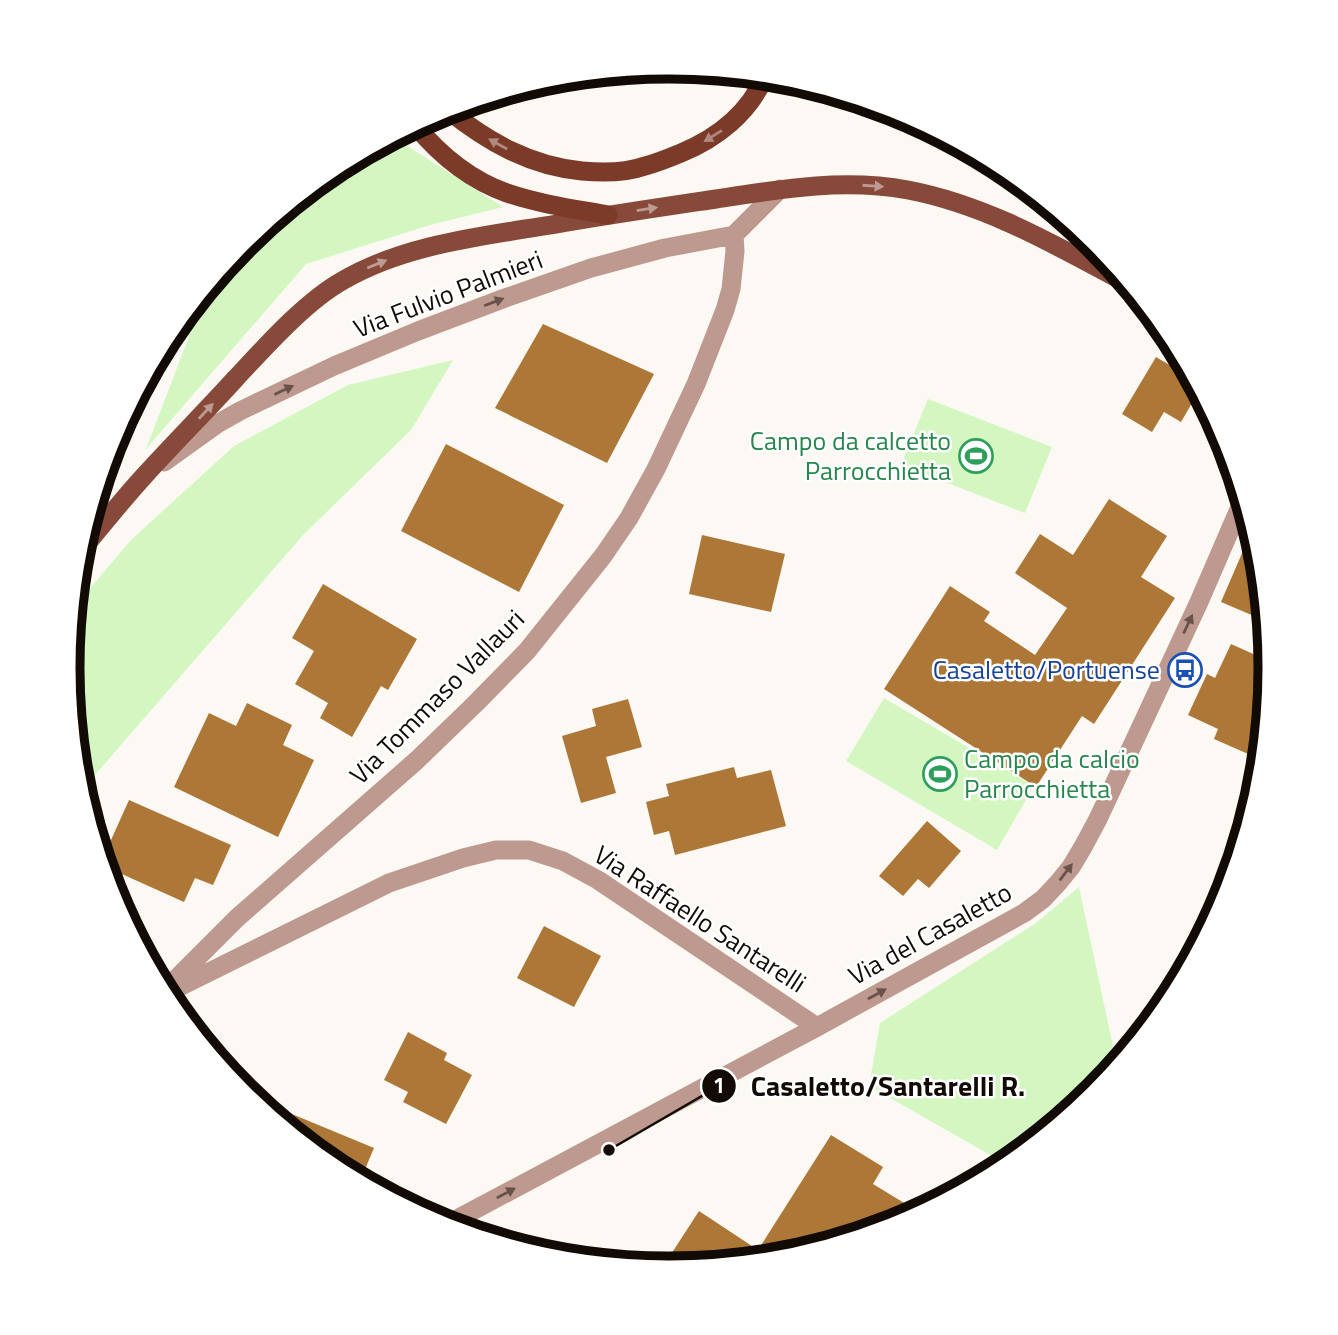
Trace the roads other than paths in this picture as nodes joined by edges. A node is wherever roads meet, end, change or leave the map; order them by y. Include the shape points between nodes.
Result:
1 (760, 86) edge
2 (459, 118) edge
3 (422, 133) edge
4 (780, 189) junction
5 (608, 215) junction
6 (734, 234) junction
7 (1105, 272) edge
8 (143, 477) junction
9 (1237, 513) edge
10 (96, 532) edge
11 (173, 985) edge
12 (175, 988) edge
13 (817, 1027) junction
14 (460, 1217) edge

1 -> 2 highway via 726,128 695,147 644,167 603,173 536,162 493,142
3 - 5 highway via 475,178 506,193
5 -> 4 main road
4 - 6 street
4 -> 7 main road via 876,186 938,197 1020,227
8 -> 5 main road via 261,352 341,281 439,245
8 -> 6 street, Via Fulvio Palmieri via 240,411 406,336 591,268
6 - 11 street, Via Tommaso Vallauri via 731,289 696,384 629,518 603,556 527,651 475,704 237,918
8 - 10 main road
13 -> 9 street, Via del Casaletto via 1024,913 1058,883 1098,819
12 - 13 street, Via Raffaello Santarelli via 389,883 496,850 529,850 598,880
14 -> 13 street, Via del Casaletto

